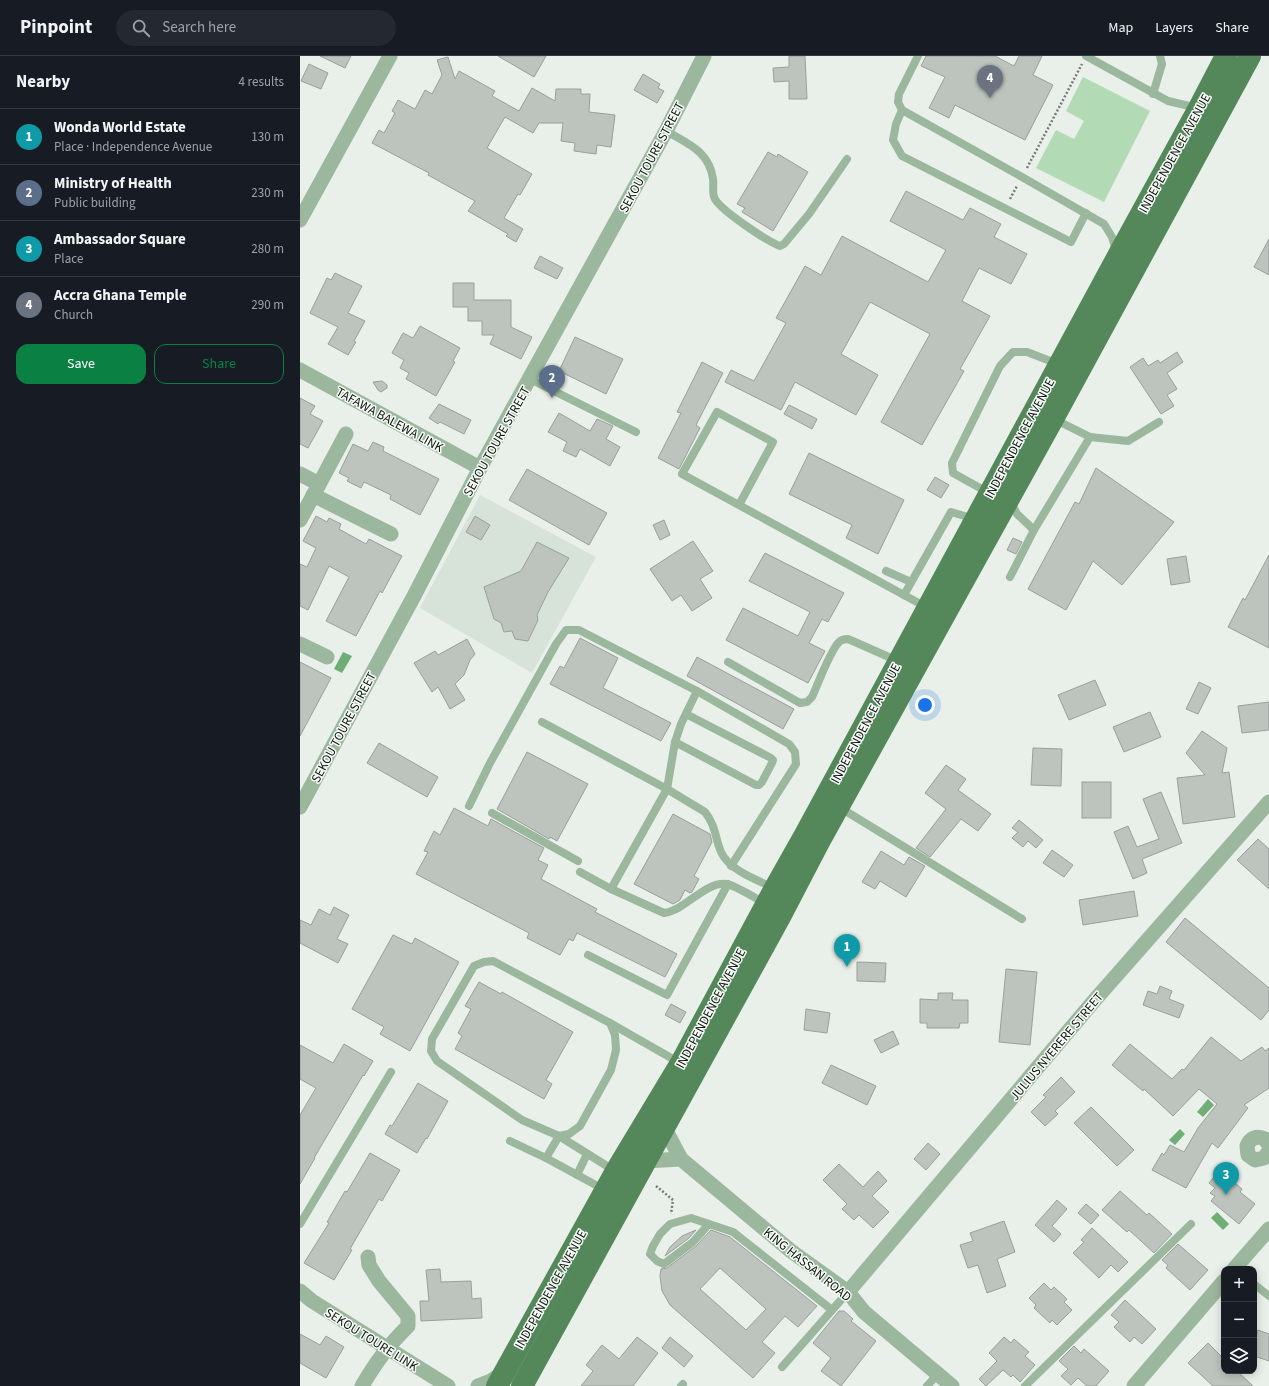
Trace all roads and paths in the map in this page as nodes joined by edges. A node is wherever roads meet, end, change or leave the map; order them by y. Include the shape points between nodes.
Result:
1 (390, 56) edge
2 (704, 56) edge
3 (918, 56) edge
4 (1086, 56) edge
5 (1160, 56) edge
6 (1226, 56) edge
7 (1250, 56) edge
8 (1153, 94) junction
9 (1199, 108) junction
10 (902, 110) junction
11 (666, 131) junction
12 (847, 159) dead end
13 (1022, 177) junction
14 (1005, 209) junction
15 (1086, 213) junction
16 (300, 220) edge
17 (1118, 256) junction
18 (1059, 364) junction
19 (300, 370) edge
20 (530, 379) junction
21 (1053, 419) junction
22 (1159, 422) dead end
23 (636, 432) dead end
24 (346, 434) dead end
25 (1090, 437) junction
26 (480, 468) junction
27 (300, 474) edge
28 (316, 489) junction
29 (998, 498) junction
30 (739, 505) junction
31 (976, 519) junction
32 (300, 520) edge
33 (1034, 530) junction
34 (391, 534) dead end
35 (886, 570) dead end
36 (1010, 577) dead end
37 (911, 582) junction
38 (904, 595) junction
39 (927, 608) junction
40 (300, 644) edge
41 (327, 657) dead end
42 (898, 661) junction
43 (728, 662) dead end
44 (697, 691) junction
45 (686, 714) junction
46 (542, 722) dead end
47 (676, 742) junction
48 (667, 789) junction
49 (1269, 802) edge
50 (300, 806) edge
51 (469, 806) dead end
52 (839, 807) junction
53 (492, 813) dead end
54 (578, 861) dead end
55 (732, 866) junction
56 (580, 872) dead end
57 (728, 884) junction
58 (611, 889) junction
59 (770, 896) junction
60 (1022, 919) dead end
61 (588, 955) dead end
62 (610, 1023) junction
63 (681, 1063) junction
64 (391, 1072) dead end
65 (664, 1127) junction
66 (558, 1136) junction
67 (510, 1141) dead end
68 (587, 1154) junction
69 (546, 1158) junction
70 (681, 1159) junction
71 (645, 1161) junction
72 (616, 1171) junction
73 (577, 1174) junction
74 (605, 1190) junction
75 (300, 1224) edge
76 (709, 1224) junction
77 (1191, 1224) dead end
78 (1269, 1229) edge
79 (368, 1257) dead end
80 (1238, 1266) edge
81 (1221, 1284) edge
82 (1257, 1286) edge
83 (300, 1291) edge
84 (848, 1292) junction
85 (1269, 1296) edge
86 (832, 1310) junction
87 (387, 1347) junction
88 (782, 1367) dead end
89 (938, 1374) junction
90 (501, 1379) edge
91 (451, 1385) edge
92 (362, 1386) edge
93 (478, 1386) edge
94 (522, 1386) edge
95 (928, 1386) edge
96 (952, 1386) edge
97 (1025, 1386) edge
98 (1134, 1386) edge

1 - 16 street
2 - 11 street, SEKOU TOURE STREET
3 - 10 lane via 899,94 898,102
4 - 8 lane
4 - 13 path
5 - 8 lane via 1162,64
6 - 9 main road, INDEPENDENCE AVENUE
7 - 21 main road, INDEPENDENCE AVENUE
8 - 9 lane via 1168,101
9 - 17 main road, INDEPENDENCE AVENUE
10 - 13 lane
10 - 14 lane via 893,140 902,156
11 - 12 lane via 697,149 708,161 714,197 721,206 780,246 809,214
11 - 20 street, SEKOU TOURE STREET
13 - 14 path
13 - 15 lane
14 - 15 lane via 1071,242
15 - 17 lane via 1104,224 1112,237
17 - 18 main road, INDEPENDENCE AVENUE
18 - 29 main road, INDEPENDENCE AVENUE
18 - 29 lane via 1027,352 1013,352 1000,366 952,463 953,473
19 - 26 street, TAFAWA BALEWA LINK
20 - 23 lane
20 - 26 street, SEKOU TOURE STREET
21 - 25 lane
21 - 29 main road, INDEPENDENCE AVENUE
22 - 25 lane via 1128,441
24 - 28 street
25 - 33 lane
26 - 50 street, SEKOU TOURE STREET
27 - 28 street
28 - 32 street
28 - 34 street
29 - 31 main road, INDEPENDENCE AVENUE
29 - 33 lane via 1014,508
29 - 52 main road, INDEPENDENCE AVENUE
30 - 30 lane via 773,442 717,412 682,474
30 - 38 lane
31 - 37 lane via 951,512
31 - 39 main road, INDEPENDENCE AVENUE
33 - 36 lane
35 - 37 lane
37 - 38 lane
38 - 39 lane
39 - 42 main road, INDEPENDENCE AVENUE
40 - 41 street
42 - 43 lane via 843,639 833,652 812,697 807,702 800,703
42 - 59 main road, INDEPENDENCE AVENUE
44 - 45 lane
44 - 51 lane via 579,630 566,630 490,763
44 - 55 lane via 789,744 795,752 796,764
45 - 47 lane
45 - 47 lane via 771,758 772,763 762,782 756,785
46 - 48 lane
47 - 48 lane
48 - 55 lane via 705,812 716,834 721,853
48 - 58 lane
49 - 84 street, JULIUS NYERERE STREET via 1093,1002
52 - 60 lane
52 - 65 main road, INDEPENDENCE AVENUE
53 - 54 lane
55 - 59 lane
56 - 58 lane
57 - 58 lane via 718,884 672,912 664,913
57 - 59 lane
57 - 61 lane via 667,995
59 - 63 main road, INDEPENDENCE AVENUE
62 - 63 lane
62 - 66 lane via 615,1035 616,1050 611,1070 580,1126 569,1134
62 - 66 lane via 493,961 474,966 432,1039 431,1051 437,1060 522,1120
63 - 72 main road, INDEPENDENCE AVENUE
64 - 75 lane
65 - 70 street, KING HASSAN ROAD
65 - 71 main road, INDEPENDENCE AVENUE
66 - 68 lane
66 - 69 lane
67 - 69 lane
68 - 72 lane
68 - 73 lane
69 - 73 lane
70 - 71 street
70 - 84 street, KING HASSAN ROAD via 791,1251
71 - 94 main road, INDEPENDENCE AVENUE
72 - 74 main road, INDEPENDENCE AVENUE
73 - 74 lane
74 - 90 main road, INDEPENDENCE AVENUE
76 - 76 lane via 691,1218 670,1224 660,1234 650,1254 664,1264 693,1242
76 - 86 lane via 733,1232
77 - 97 lane
78 - 80 street
79 - 87 street via 369,1265 378,1281 408,1316 408,1326
81 - 98 street
82 - 85 lane
83 - 87 street, SEKOU TOURE LINK
84 - 86 lane
84 - 89 street, KING HASSAN ROAD via 864,1312
86 - 88 lane
87 - 91 street, SEKOU TOURE LINK
87 - 92 street
89 - 95 lane
89 - 96 street, KING HASSAN ROAD
90 - 93 street

